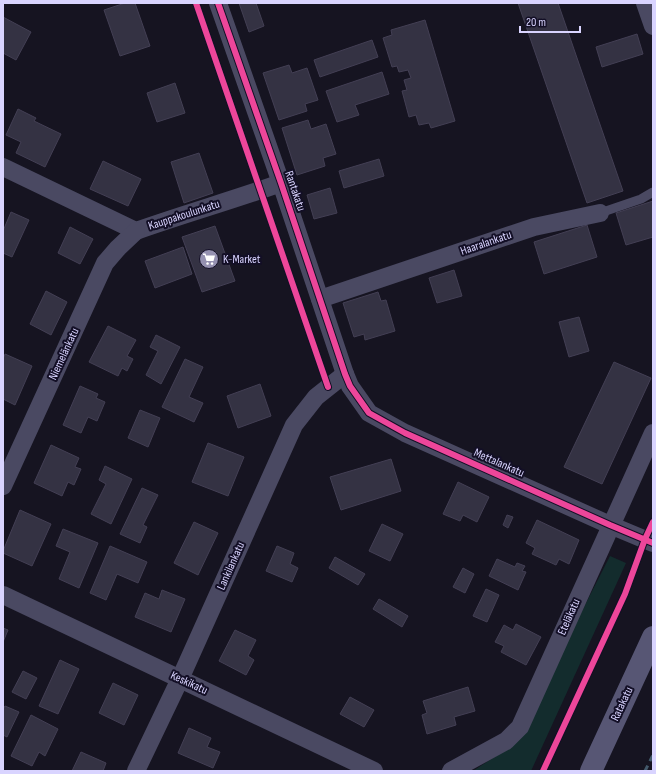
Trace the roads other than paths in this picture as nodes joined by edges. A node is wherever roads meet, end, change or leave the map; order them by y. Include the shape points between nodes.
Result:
1 (218, 3) edge
2 (645, 3) edge
3 (653, 26) edge
4 (3, 167) edge
5 (280, 183) junction
6 (653, 192) edge
7 (600, 213) joint
8 (136, 231) junction
9 (320, 299) junction
10 (347, 380) junction
11 (653, 433) edge
12 (3, 486) edge
13 (610, 525) junction
14 (653, 543) edge
15 (3, 595) edge
16 (653, 637) edge
17 (180, 679) junction
18 (136, 771) edge
19 (374, 771) edge
20 (451, 771) edge
21 (591, 771) edge

1 - 5 street, Rantakatu
2 - 3 street
4 - 8 street, Kauppakoulunkatu
5 - 8 street, Kauppakoulunkatu
5 - 9 street, Rantakatu
6 - 7 lane, Haaralankatu
7 - 9 street, Haaralankatu via 534,227
8 - 12 street, Niemelänkatu via 105,263
9 - 10 street, Rantakatu
10 - 13 street, Mettalankatu via 369,413 405,433
10 - 17 street, Lankilankatu via 316,397 294,425
11 - 13 street, Eteläkatu
13 - 14 street, Mettalankatu
13 - 20 street, Eteläkatu via 520,727 506,741
15 - 17 street, Keskikatu
16 - 21 main road, Ratakatu
17 - 18 street, Lankilankatu
17 - 19 street, Keskikatu

